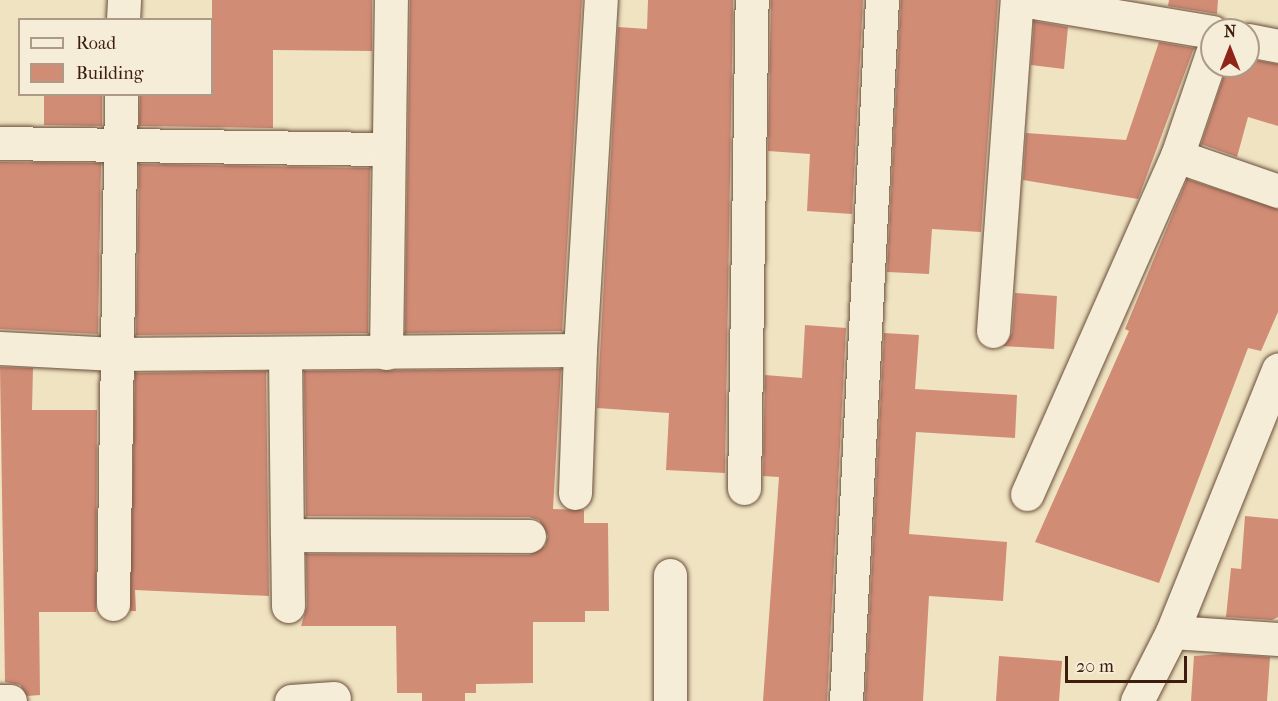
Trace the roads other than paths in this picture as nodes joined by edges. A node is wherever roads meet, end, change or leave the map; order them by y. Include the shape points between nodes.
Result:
1 (124, 0) edge
2 (391, 0) edge
3 (602, 0) edge
4 (752, 0) edge
5 (882, 0) edge
6 (1019, 0) edge
7 (1153, 9) edge
8 (123, 18) edge
9 (1200, 27) edge
10 (1260, 42) edge
11 (1278, 46) edge
12 (1203, 78) edge
13 (121, 96) edge
14 (0, 142) edge
15 (119, 144) junction
16 (386, 149) junction
17 (1177, 156) junction
18 (1278, 191) edge
19 (993, 331) dead end
20 (0, 348) edge
21 (580, 350) junction
22 (285, 353) junction
23 (386, 353) junction
24 (115, 354) junction
25 (1278, 370) edge
26 (1271, 403) edge
27 (744, 488) dead end
28 (575, 493) dead end
29 (1027, 494) dead end
30 (287, 535) junction
31 (529, 536) dead end
32 (670, 575) dead end
33 (113, 604) dead end
34 (288, 606) dead end
35 (1172, 632) junction
36 (1278, 639) edge
37 (334, 698) dead end
38 (0, 701) edge
39 (10, 701) edge
40 (291, 701) edge
41 (670, 701) edge
42 (846, 701) edge
43 (1137, 701) edge

1 - 8 street
2 - 16 street
3 - 21 street
4 - 27 street
5 - 42 street
6 - 7 street
6 - 19 street
7 - 9 street
10 - 11 street
12 - 17 street
13 - 15 street
14 - 15 street
15 - 16 street
15 - 24 street
16 - 23 street
17 - 18 street
17 - 29 street
20 - 24 street
21 - 23 street
21 - 28 street
22 - 23 street
22 - 24 street
22 - 30 street
24 - 33 street
25 - 26 street
26 - 35 street
30 - 31 street
30 - 34 street
32 - 41 street
35 - 36 street
35 - 43 street
37 - 40 street
38 - 39 street

